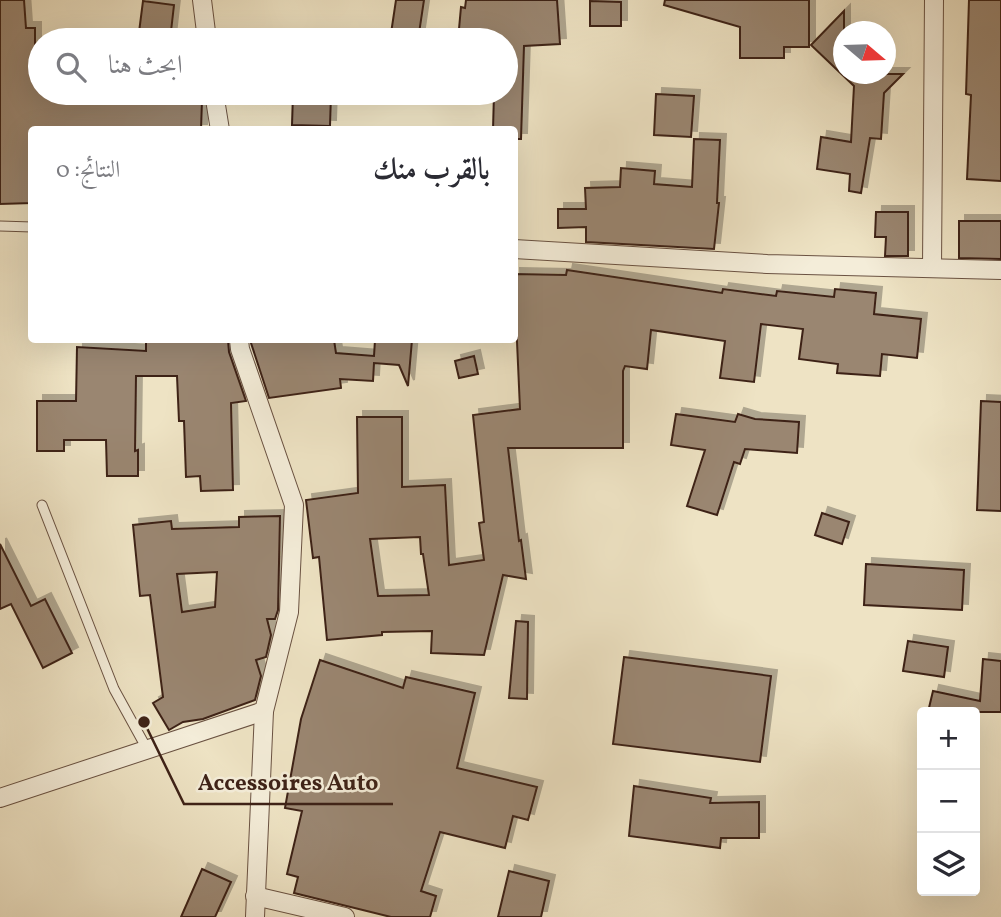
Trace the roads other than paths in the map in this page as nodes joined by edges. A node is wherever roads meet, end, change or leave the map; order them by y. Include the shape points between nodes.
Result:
1 (202, 0) edge
2 (934, 0) edge
3 (206, 28) edge
4 (217, 105) edge
5 (219, 126) edge
6 (0, 226) edge
7 (28, 227) edge
8 (518, 249) edge
9 (932, 268) junction
10 (1001, 270) edge
11 (239, 343) edge
12 (42, 505) dead end
13 (264, 711) junction
14 (147, 749) junction
15 (0, 797) edge
16 (256, 896) junction
17 (255, 917) edge
18 (345, 917) edge

1 - 3 street
2 - 9 street
4 - 5 street
6 - 7 lane
8 - 9 street
9 - 10 street
11 - 13 street via 294,505 289,612
12 - 14 lane via 114,689
13 - 14 street
13 - 16 street
14 - 15 street
16 - 17 street
16 - 18 street

